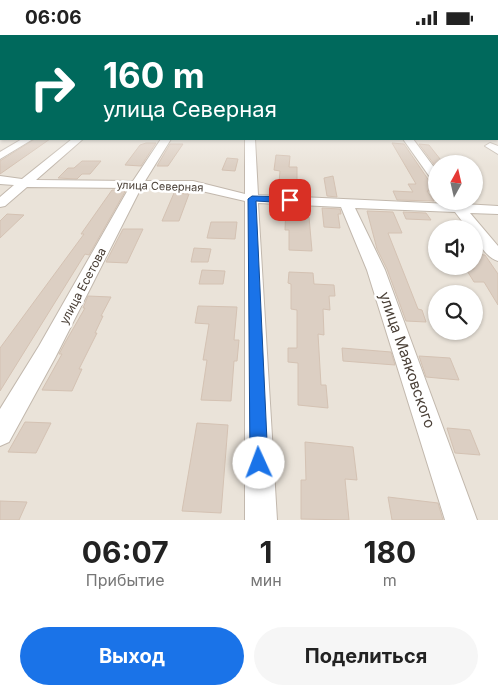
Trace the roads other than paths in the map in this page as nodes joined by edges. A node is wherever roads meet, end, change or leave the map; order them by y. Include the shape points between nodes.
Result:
1 (26, 140) edge
2 (77, 140) edge
3 (165, 140) edge
4 (250, 140) edge
5 (409, 140) edge
6 (0, 156) edge
7 (428, 167) edge
8 (0, 180) edge
9 (25, 183) junction
10 (137, 184) junction
11 (252, 199) junction
12 (346, 202) junction
13 (0, 203) edge
14 (428, 204) edge
15 (483, 208) edge
16 (460, 210) edge
17 (498, 210) edge
18 (498, 256) edge
19 (0, 433) edge
20 (261, 520) edge
21 (461, 520) edge

1 - 6 street
2 - 9 street
3 - 10 street, улица Есетова
4 - 11 street
5 - 7 street
8 - 9 street, улица Северная
9 - 10 street, улица Северная
9 - 13 street
10 - 11 street, улица Северная via 193,185
10 - 19 street, улица Есетова
11 - 12 street, улица Северная
11 - 20 street
12 - 14 street, улица Северная
12 - 21 street, улица Маяковского via 376,270
15 - 17 street, улица Северная
16 - 18 street

